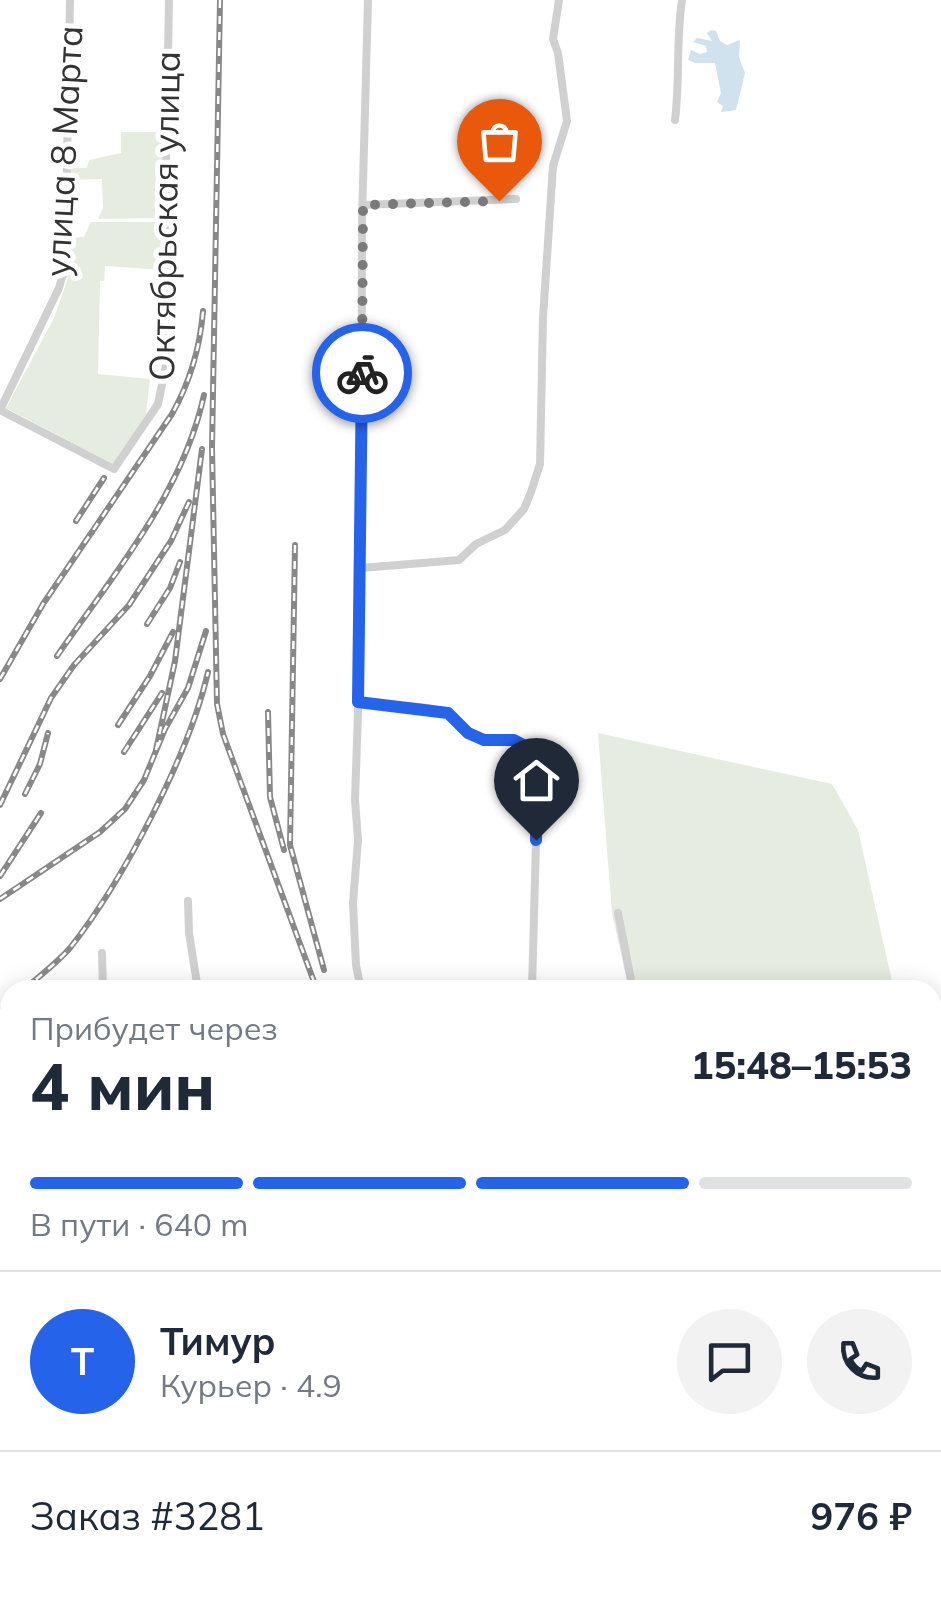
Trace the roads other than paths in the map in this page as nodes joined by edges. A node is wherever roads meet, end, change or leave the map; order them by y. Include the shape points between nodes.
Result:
1 (70, 0) edge
2 (169, 0) edge
3 (368, 0) edge
4 (558, 0) edge
5 (682, 0) edge
6 (675, 120) dead end
7 (516, 199) dead end
8 (363, 205) junction
9 (0, 410) edge
10 (361, 568) junction
11 (358, 702) junction
12 (188, 901) dead end
13 (618, 914) dead end
14 (102, 953) dead end
15 (103, 980) edge
16 (197, 980) edge
17 (359, 980) edge
18 (532, 980) edge
19 (631, 980) edge

1 - 9 street, улица 8 Марта via 65,267
2 - 9 street, Октябрьская улица via 164,224 170,294 158,404 114,469
3 - 8 street
4 - 10 street via 553,40 567,120 553,166 540,464 531,492 505,530 459,560
5 - 6 street
7 - 8 street
8 - 10 street
10 - 11 street
11 - 17 street via 353,903
11 - 18 street via 448,713 484,740 514,740 531,749 538,766
12 - 16 street
13 - 19 street
14 - 15 street

